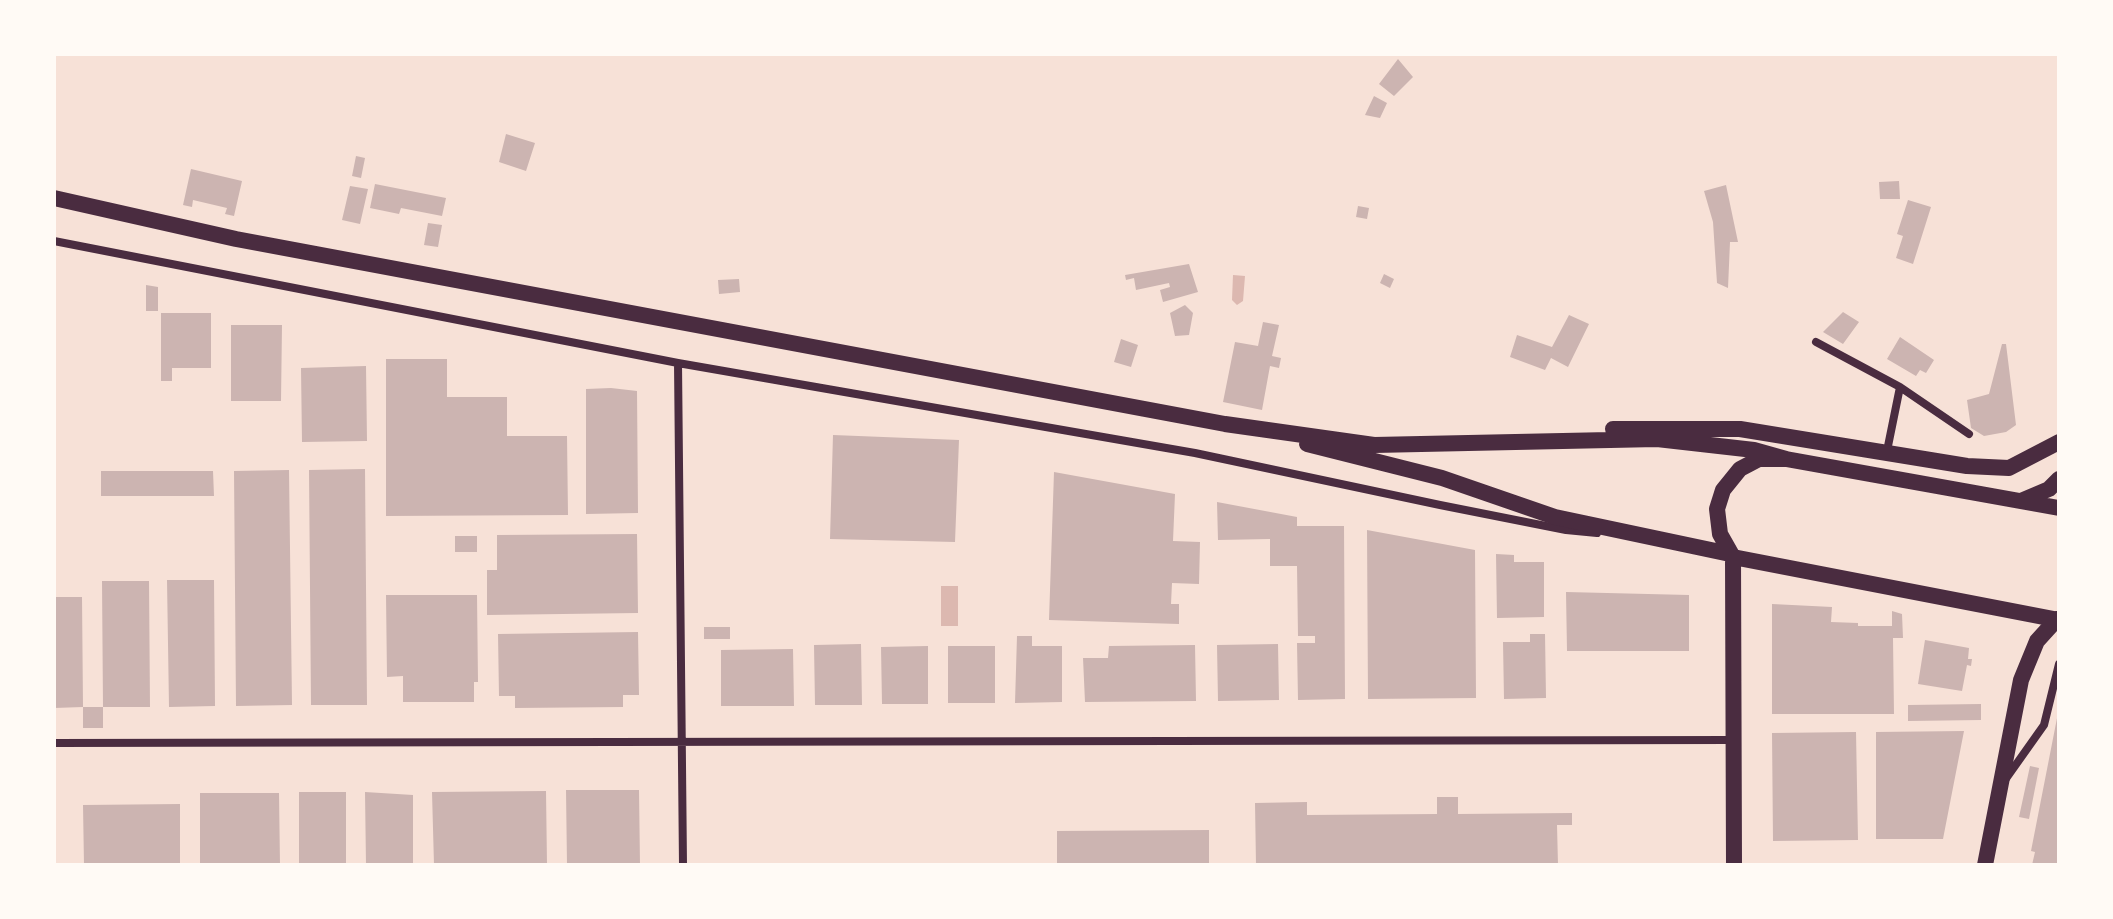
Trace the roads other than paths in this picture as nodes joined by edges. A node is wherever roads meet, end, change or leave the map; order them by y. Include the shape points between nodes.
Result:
1 (54, 198) edge
2 (54, 241) edge
3 (1816, 342) dead end
4 (678, 363) junction
5 (1900, 387) junction
6 (1225, 424) junction
7 (1969, 434) dead end
8 (1548, 439) junction
9 (2059, 442) edge
10 (1887, 451) junction
11 (1786, 459) junction
12 (2059, 479) edge
13 (2022, 500) junction
14 (2059, 508) edge
15 (1641, 536) junction
16 (1732, 555) junction
17 (2058, 619) edge
18 (2059, 664) edge
19 (682, 740) junction
20 (1731, 740) junction
21 (54, 743) edge
22 (2002, 783) junction
23 (683, 865) edge
24 (1734, 865) edge
25 (1985, 865) edge

1 - 6 main road via 236,239
2 - 4 street
3 - 5 street
4 - 15 street via 1195,453 1566,530
4 - 19 street
5 - 7 street
5 - 10 street
6 - 8 main road via 1374,445
6 - 15 main road via 1442,478 1555,517
8 - 10 main road via 1610,429 1740,429
8 - 11 main road via 1657,439
9 - 10 main road via 2009,468
11 - 13 main road
11 - 16 main road via 1749,463 1723,490 1717,509 1720,534
12 - 13 main road
13 - 14 main road
15 - 16 main road
16 - 17 main road
16 - 20 main road
17 - 22 main road via 2045,629 2027,659
18 - 22 street via 2044,725
19 - 20 street
19 - 21 street
19 - 23 street
20 - 24 main road
22 - 25 main road

